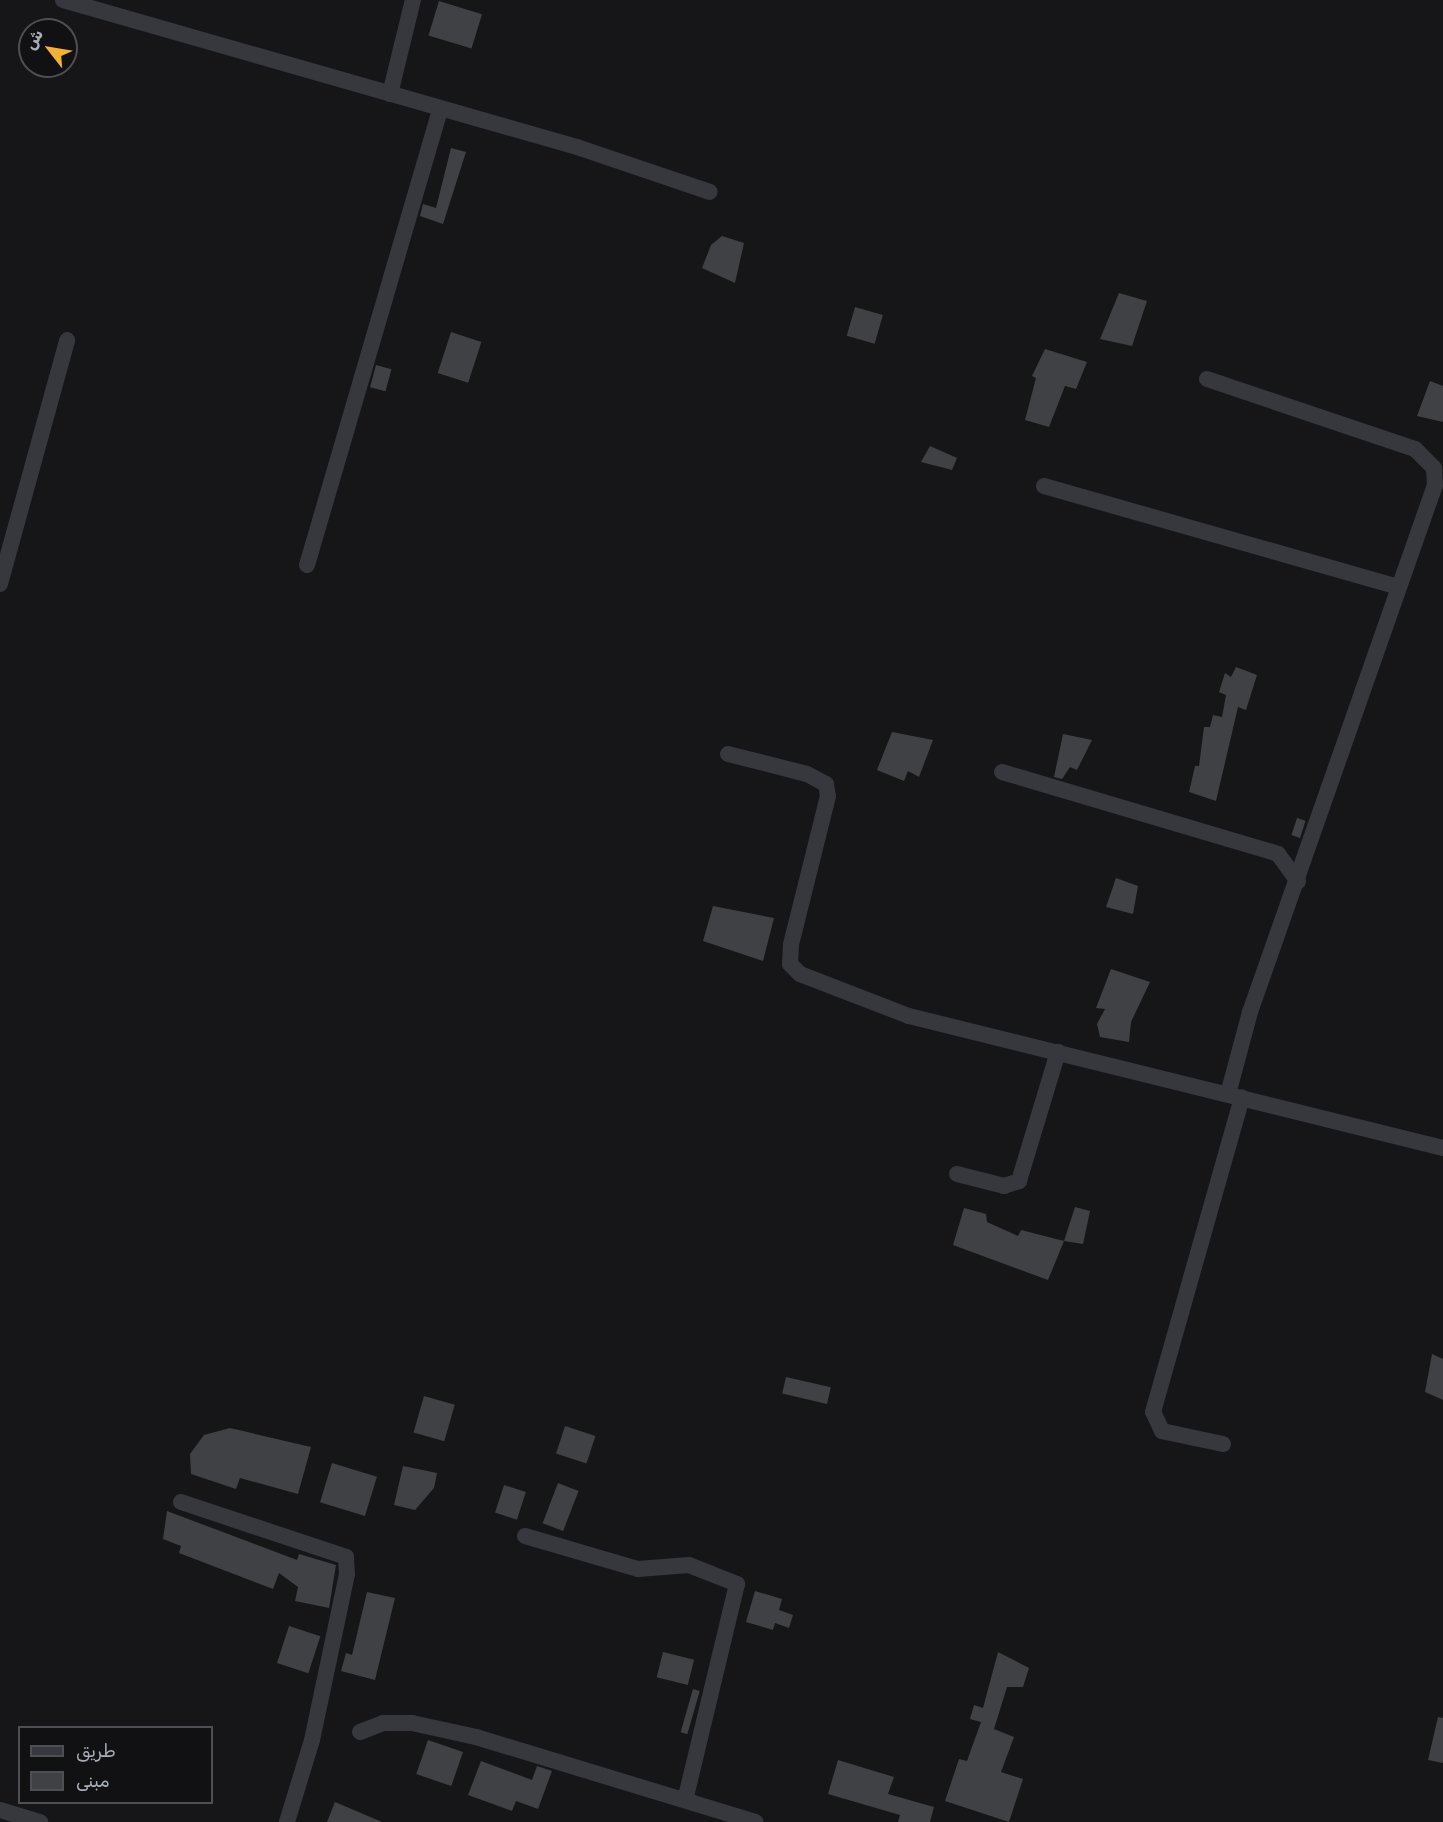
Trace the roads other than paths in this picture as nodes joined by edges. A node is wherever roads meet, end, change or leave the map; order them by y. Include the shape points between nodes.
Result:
1 (63, 0) edge
2 (413, 0) edge
3 (390, 94) junction
4 (440, 109) junction
5 (710, 192) dead end
6 (67, 340) dead end
7 (1207, 380) dead end
8 (1044, 486) dead end
9 (307, 565) dead end
10 (0, 584) edge
11 (1399, 587) junction
12 (728, 754) dead end
13 (1002, 772) dead end
14 (1298, 882) junction
15 (1058, 1052) junction
16 (1235, 1095) junction
17 (1443, 1148) edge
18 (957, 1174) dead end
19 (1224, 1444) dead end
20 (181, 1502) dead end
21 (525, 1536) dead end
22 (360, 1732) dead end
23 (685, 1800) junction
24 (0, 1810) edge
25 (40, 1822) edge
26 (287, 1822) edge
27 (754, 1822) edge

1 - 3 street
2 - 3 street
3 - 4 street
4 - 5 street
4 - 9 street
6 - 10 street
7 - 11 street via 1346,424 1428,458 1435,485
8 - 11 street
11 - 14 street
12 - 15 street via 826,784 828,796 791,944 790,964 800,974 909,1017
13 - 14 street via 1278,854
14 - 16 street via 1250,1012
15 - 16 street
15 - 18 street via 1019,1181 1004,1186
16 - 17 street
16 - 19 street via 1153,1412 1162,1431
20 - 26 street via 346,1557 347,1574 312,1740
21 - 23 street via 638,1569 689,1565 737,1584
22 - 23 street via 383,1723 412,1723 519,1748
23 - 27 street
24 - 25 street

